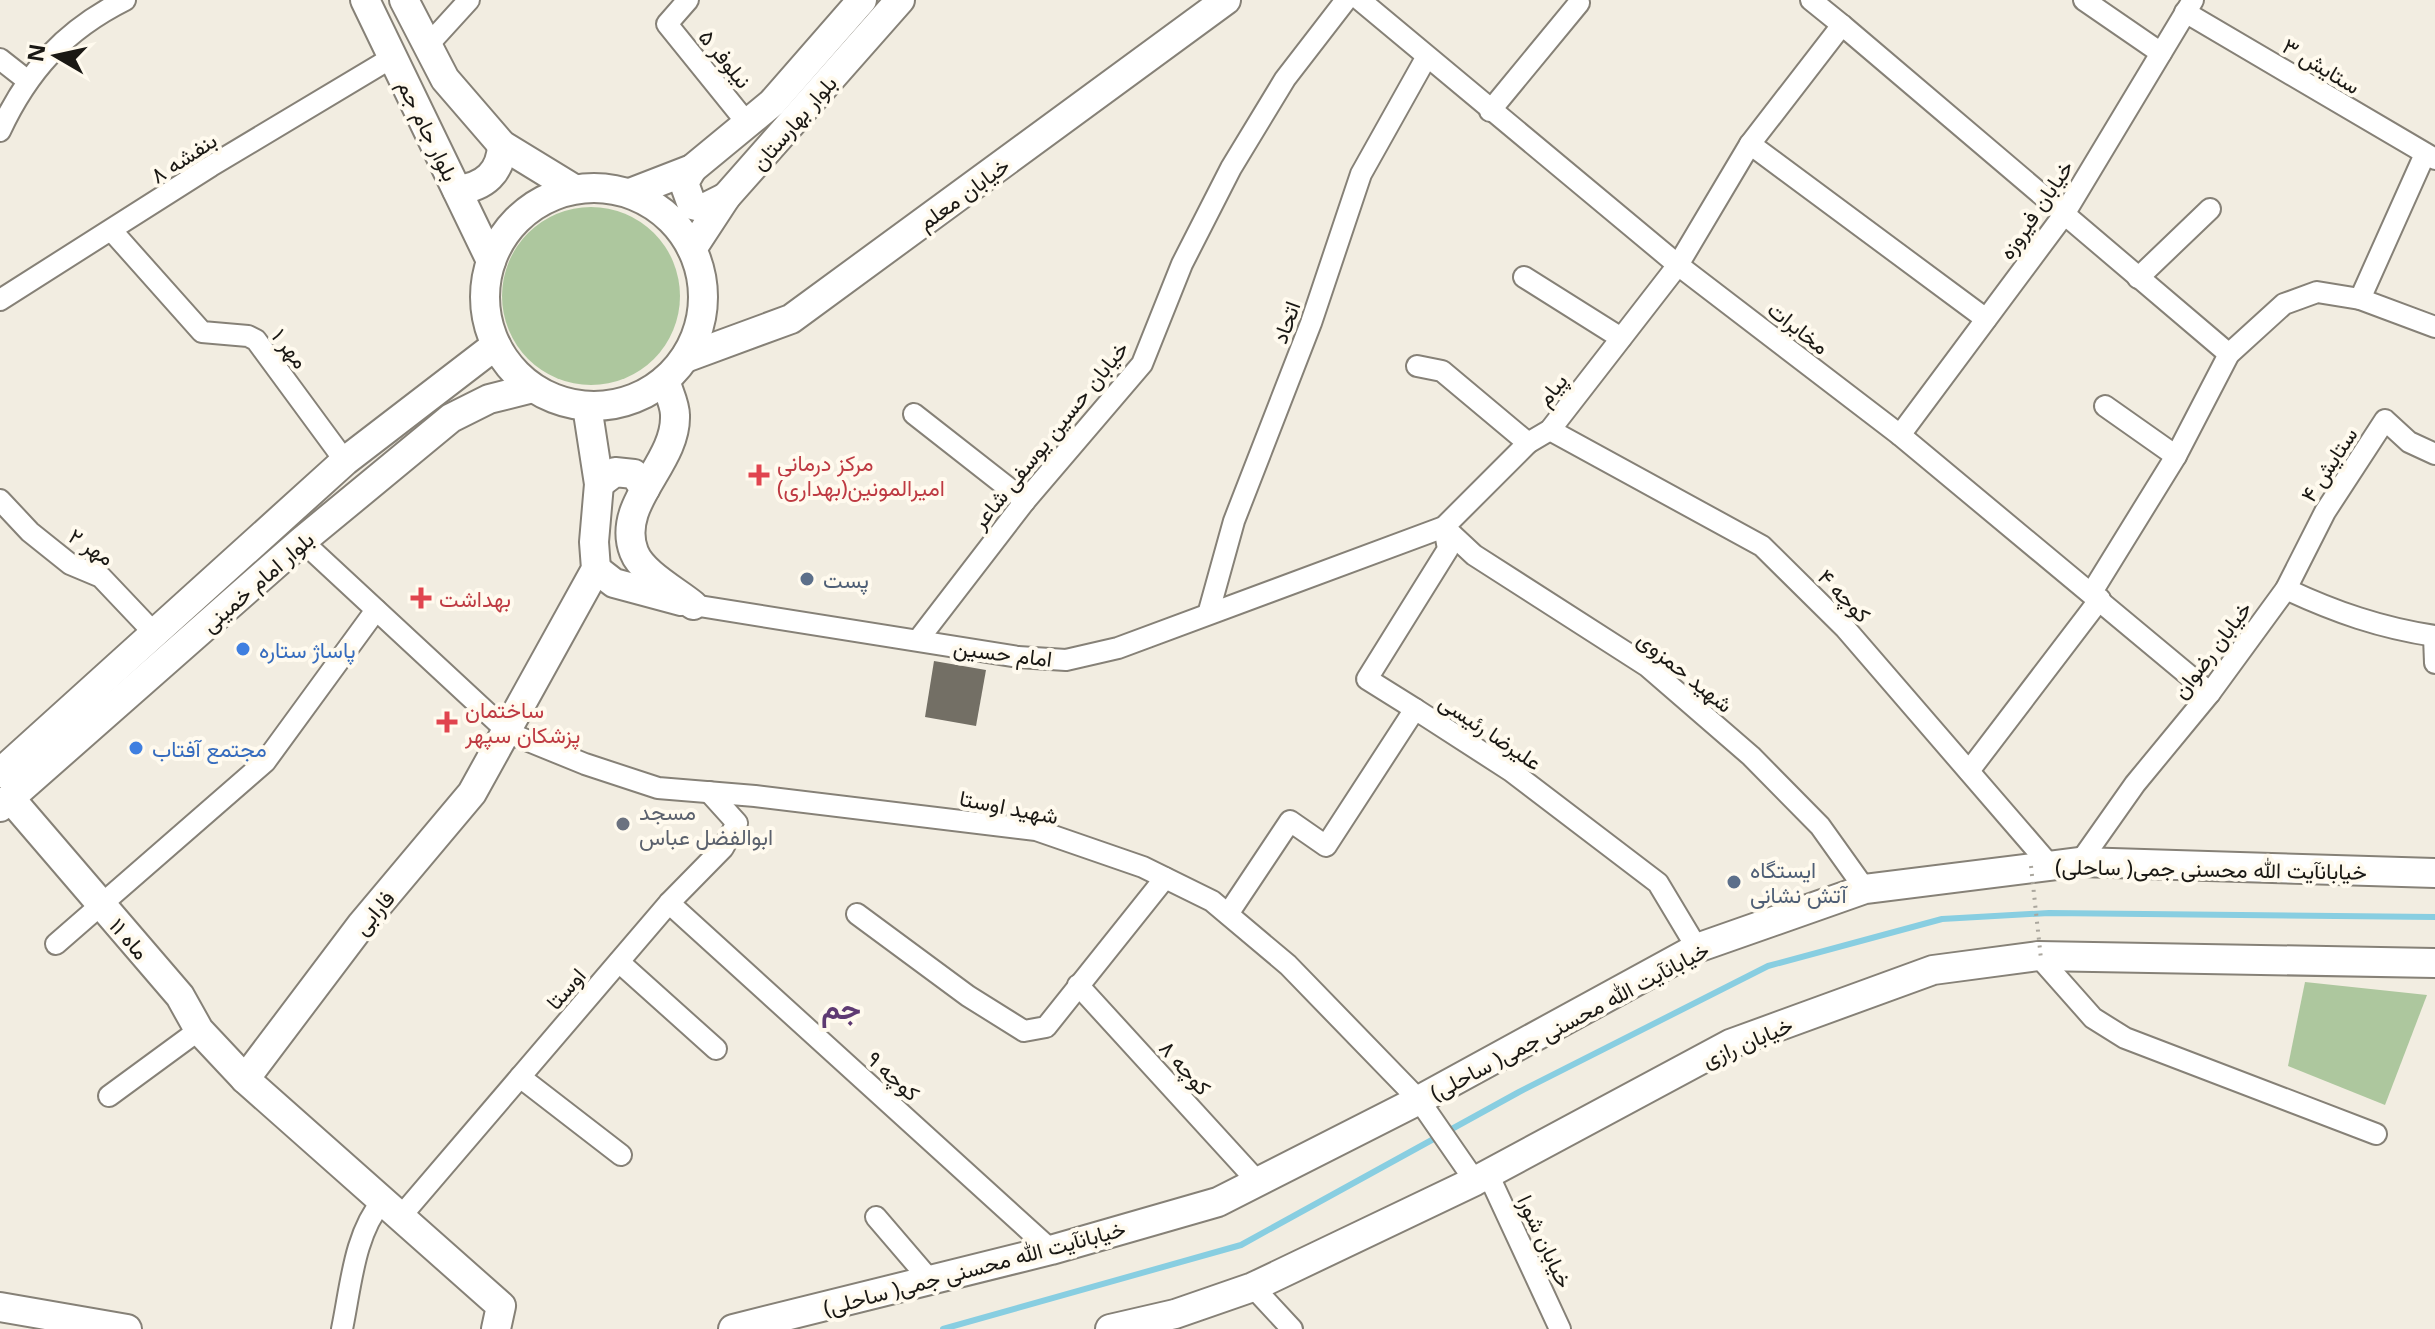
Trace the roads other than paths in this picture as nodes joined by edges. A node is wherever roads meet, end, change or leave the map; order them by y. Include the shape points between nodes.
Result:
1 (125, 0) edge
2 (365, 0) edge
3 (404, 0) edge
4 (469, 0) edge
5 (688, 0) edge
6 (862, 0) edge
7 (900, 0) edge
8 (1226, 0) edge
9 (1346, 0) edge
10 (1360, 0) edge
11 (1811, 0) edge
12 (2084, 0) edge
13 (1579, 3) dead end
14 (2189, 6) edge
15 (1842, 25) junction
16 (428, 45) junction
17 (2161, 53) junction
18 (393, 57) junction
19 (1426, 58) junction
20 (0, 59) edge
21 (28, 81) junction
22 (1490, 111) junction
23 (747, 123) junction
24 (0, 131) edge
25 (1750, 144) junction
26 (502, 145) junction
27 (2430, 157) edge
28 (692, 169) junction
29 (574, 189) junction
30 (457, 190) junction
31 (630, 193) junction
32 (726, 197) junction
33 (2210, 209) dead end
34 (2063, 216) junction
35 (112, 231) junction
36 (692, 249) junction
37 (491, 261) junction
38 (1678, 265) junction
39 (1524, 277) dead end
40 (2138, 278) junction
41 (2360, 299) junction
42 (0, 300) edge
43 (1986, 319) junction
44 (2435, 327) edge
45 (1621, 338) junction
46 (496, 345) junction
47 (2229, 354) junction
48 (685, 358) junction
49 (1417, 366) dead end
50 (665, 380) junction
51 (533, 388) junction
52 (587, 406) junction
53 (2105, 406) dead end
54 (914, 414) dead end
55 (1550, 430) junction
56 (1900, 435) junction
57 (1528, 443) junction
58 (2435, 454) edge
59 (2176, 456) junction
60 (345, 461) junction
61 (599, 484) junction
62 (645, 489) junction
63 (0, 500) edge
64 (1025, 501) junction
65 (1444, 527) junction
66 (302, 541) junction
67 (596, 569) junction
68 (2286, 589) junction
69 (2096, 596) junction
70 (693, 605) junction
71 (376, 610) junction
72 (1209, 611) junction
73 (156, 635) junction
74 (2434, 636) edge
75 (918, 640) junction
76 (2435, 663) edge
77 (2210, 693) junction
78 (1415, 709) junction
79 (509, 733) junction
80 (1969, 771) junction
81 (709, 792) junction
82 (3, 793) edge
83 (2080, 862) junction
84 (2039, 865) junction
85 (2435, 873) edge
86 (1165, 878) junction
87 (1865, 889) junction
88 (669, 903) junction
89 (102, 905) junction
90 (857, 914) dead end
91 (1228, 914) junction
92 (56, 944) dead end
93 (1697, 948) junction
94 (2040, 958) junction
95 (619, 962) junction
96 (2435, 963) edge
97 (1078, 985) junction
98 (199, 1030) junction
99 (716, 1049) dead end
100 (520, 1077) junction
101 (245, 1079) junction
102 (109, 1096) dead end
103 (1419, 1100) junction
104 (2376, 1134) dead end
105 (621, 1155) dead end
106 (1482, 1178) junction
107 (1258, 1182) junction
108 (392, 1208) junction
109 (876, 1217) dead end
110 (1051, 1250) junction
111 (930, 1280) junction
112 (1253, 1287) junction
113 (0, 1307) edge
114 (127, 1329) edge
115 (342, 1329) edge
116 (496, 1329) edge
117 (733, 1329) edge
118 (1110, 1329) edge
119 (1292, 1329) edge
120 (1560, 1329) edge

1 - 21 street via 46,54
2 - 18 main road, بلوار جام جم
3 - 16 main road, بلوار جام جم
4 - 16 street
5 - 23 street, نیلوفر ۵ via 667,24
6 - 23 main road, بلوار بهارستان via 772,103
7 - 32 main road, بلوار بهارستان
8 - 48 main road, خیابان معلم via 791,319
9 - 64 street, خیابان حسین یوسفی شاعر via 1285,79 1231,168 1182,264 1142,364
10 - 19 street, مخابرات
11 - 15 street
12 - 17 street
13 - 22 street
14 - 17 street, خیابان فیروزه
14 - 27 street, ستایش ۳
15 - 25 street, پیام
15 - 34 street
16 - 26 main road, بلوار جام جم via 445,79
17 - 34 street, خیابان فیروزه
18 - 30 main road, بلوار جام جم
18 - 35 street, بنفشه ۸
19 - 22 street, مخابرات
19 - 72 street, اتحاد via 1361,174 1311,323 1234,521
20 - 21 street
21 - 24 street
22 - 38 street, مخابرات
23 - 28 main road, بلوار بهارستان
25 - 38 street, پیام
25 - 43 street
26 - 29 main road, بلوار جام جم
26 - 30 main road via 501,162 493,174 475,188
27 - 41 street
28 - 31 main road, بلوار بهارستان
28 - 32 main road via 684,183 692,205 704,208
29 - 31 main road
29 - 37 main road via 523,214
30 - 37 main road, بلوار جام جم
31 - 36 main road via 656,206
32 - 36 main road, بلوار بهارستان
33 - 40 street
34 - 40 street
34 - 43 street, خیابان فیروزه
35 - 42 street, بنفشه ۸
35 - 60 street, مهر ۱ via 202,332 256,340
36 - 48 main road via 703,305
37 - 46 main road via 487,318
38 - 45 street, پیام
38 - 56 street, مخابرات
39 - 45 street
40 - 47 street
41 - 44 street
41 - 47 street via 2317,292 2284,304
43 - 56 street, خیابان فیروزه
45 - 55 street, پیام
46 - 51 main road
46 - 60 main road, بلوار امام خمینی
47 - 59 street
48 - 50 main road
49 - 57 street via 1442,371
50 - 52 main road via 615,405
50 - 62 main road via 675,415 668,453
51 - 52 main road via 559,401
51 - 66 main road, بلوار امام خمینی via 489,399 451,418
52 - 61 main road, فارابی
53 - 59 street
54 - 64 street
55 - 57 street, پیام
55 - 80 street, کوچه ۴ via 1762,546 1845,628
56 - 69 street, مخابرات
57 - 65 street, پیام
58 - 68 street, ستایش ۴ via 2409,442 2385,420 2325,512
59 - 69 street
60 - 73 main road, بلوار امام خمینی
61 - 62 main road via 615,472 634,474
61 - 67 main road, فارابی
62 - 70 main road via 630,528 634,554
63 - 73 street, مهر ۲ via 70,564 101,577
64 - 75 street, خیابان حسین یوسفی شاعر
65 - 72 street, امام حسین
65 - 78 street via 1448,549 1367,679
65 - 87 street, شهید حمزوی via 1474,555 1647,666 1751,756 1820,826
66 - 71 street
66 - 82 main road, بلوار امام خمینی
67 - 70 main road, امام حسین via 614,583
67 - 79 main road, فارابی
68 - 74 street via 2343,616
68 - 77 street, خیابان رضوان
69 - 77 street, مخابرات
69 - 80 street
70 - 75 street, امام حسین
71 - 79 street
71 - 89 street via 265,762
72 - 75 street, امام حسین via 1118,648 1066,660
73 - 82 main road, بلوار امام خمینی
74 - 76 street
77 - 83 street, خیابان رضوان
78 - 91 street, علیرضا رئیسی via 1326,846 1290,821
78 - 93 street, علیرضا رئیسی via 1511,771 1658,883
79 - 81 street, شهید اوستا via 658,788
79 - 101 main road, فارابی via 472,793 362,924
80 - 84 street, کوچه ۴
81 - 86 street, شهید اوستا via 1036,830
81 - 88 street, اوستا via 737,823 723,848
82 - 89 main road, ماه ۱۱
83 - 84 main road, خیابانآیت الله محسنی جمی( ساحلی)
83 - 85 main road, خیابانآیت الله محسنی جمی( ساحلی)
84 - 87 main road, خیابانآیت الله محسنی جمی( ساحلی)
86 - 91 street, شهید اوستا
86 - 97 street
87 - 93 main road, خیابانآیت الله محسنی جمی( ساحلی)
88 - 95 street, اوستا
88 - 110 street, کوچه ۹
89 - 92 street
89 - 98 main road, ماه ۱۱ via 180,996
90 - 97 street via 1024,1031 1046,1027
91 - 103 street, شهید اوستا via 1288,965
93 - 103 main road, خیابانآیت الله محسنی جمی( ساحلی)
94 - 96 main road, خیابان رازی
94 - 104 street via 2093,1018 2125,1038
94 - 106 main road, خیابان رازی via 1933,970 1730,1044
95 - 99 street
95 - 100 street, اوستا
97 - 107 street, کوچه ۸
98 - 101 main road, ماه ۱۱
98 - 102 street
100 - 105 street
100 - 108 street, اوستا
101 - 108 main road
103 - 106 street, خیابان شورا
103 - 107 main road, خیابانآیت الله محسنی جمی( ساحلی)
106 - 112 main road, خیابان رازی
106 - 120 street, خیابان شورا
107 - 110 main road, خیابانآیت الله محسنی جمی( ساحلی) via 1218,1202
108 - 115 street, اوستا via 368,1217
108 - 116 main road via 501,1306
109 - 111 street
110 - 111 main road, خیابانآیت الله محسنی جمی( ساحلی)
111 - 117 main road, خیابانآیت الله محسنی جمی( ساحلی)
112 - 118 main road, خیابان رازی
112 - 119 street
113 - 114 main road

